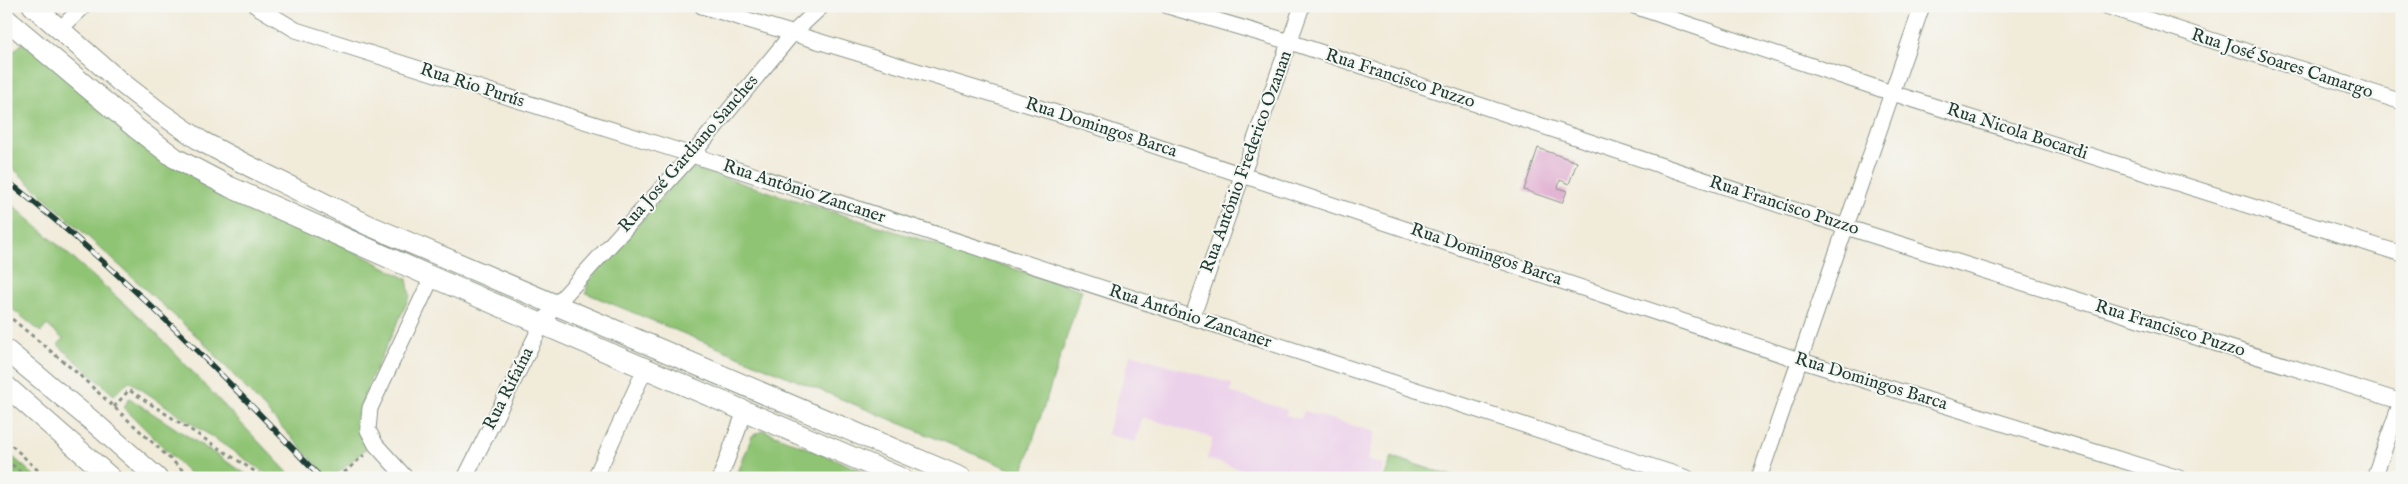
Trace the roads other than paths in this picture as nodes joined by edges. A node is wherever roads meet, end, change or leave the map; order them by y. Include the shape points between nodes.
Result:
1 (33, 6) edge
2 (84, 6) edge
3 (256, 6) edge
4 (702, 6) edge
5 (1168, 6) edge
6 (1302, 6) edge
7 (1634, 6) edge
8 (1922, 6) edge
9 (2106, 6) edge
10 (820, 8) edge
11 (6, 19) edge
12 (60, 29) junction
13 (792, 34) junction
14 (1290, 42) junction
15 (1892, 93) junction
16 (2402, 102) edge
17 (692, 155) junction
18 (1243, 174) junction
19 (1846, 227) junction
20 (2402, 254) edge
21 (432, 277) junction
22 (557, 303) junction
23 (1192, 318) junction
24 (542, 324) junction
25 (6, 350) edge
26 (1798, 360) junction
27 (645, 369) junction
28 (6, 386) edge
29 (2401, 401) edge
30 (745, 410) junction
31 (951, 475) edge
32 (111, 478) edge
33 (157, 478) edge
34 (406, 478) edge
35 (465, 478) edge
36 (595, 478) edge
37 (720, 478) edge
38 (901, 478) edge
39 (1687, 478) edge
40 (1759, 478) edge
41 (2179, 478) edge
42 (2374, 478) edge

1 - 12 main road
2 - 12 street
3 - 17 street, Rua Rio Purús via 296,30
4 - 13 street, Rua Domingos Barca
5 - 14 street, Rua Francisco Puzzo
6 - 14 street, Rua Antônio Frederico Ozanan
7 - 15 street, Rua Nicola Bocardi
8 - 15 street
9 - 16 street, Rua José Soares Camargo
10 - 13 street, Rua José Gardiano Sanches
11 - 21 main road via 175,158 230,187
12 - 22 main road via 118,80 201,141 368,224
13 - 17 street, Rua José Gardiano Sanches
13 - 18 street, Rua Domingos Barca via 954,81
14 - 18 street, Rua Antônio Frederico Ozanan
14 - 19 street, Rua Francisco Puzzo
15 - 19 street
15 - 20 street, Rua Nicola Bocardi
17 - 22 street, Rua José Gardiano Sanches
17 - 23 street, Rua Antônio Zancaner
18 - 23 street, Rua Antônio Frederico Ozanan
18 - 26 street, Rua Domingos Barca
19 - 26 street
19 - 29 street, Rua Francisco Puzzo
21 - 24 main road
21 - 34 street via 370,408 368,430 376,446
22 - 24 street, Rua Rifaína
22 - 31 main road
23 - 39 street, Rua Antônio Zancaner
24 - 27 main road
24 - 35 street, Rua Rifaína
25 - 33 main road
26 - 40 street
26 - 41 street, Rua Domingos Barca
27 - 30 main road
27 - 36 street
28 - 32 main road
29 - 42 street
30 - 37 street
30 - 38 main road

